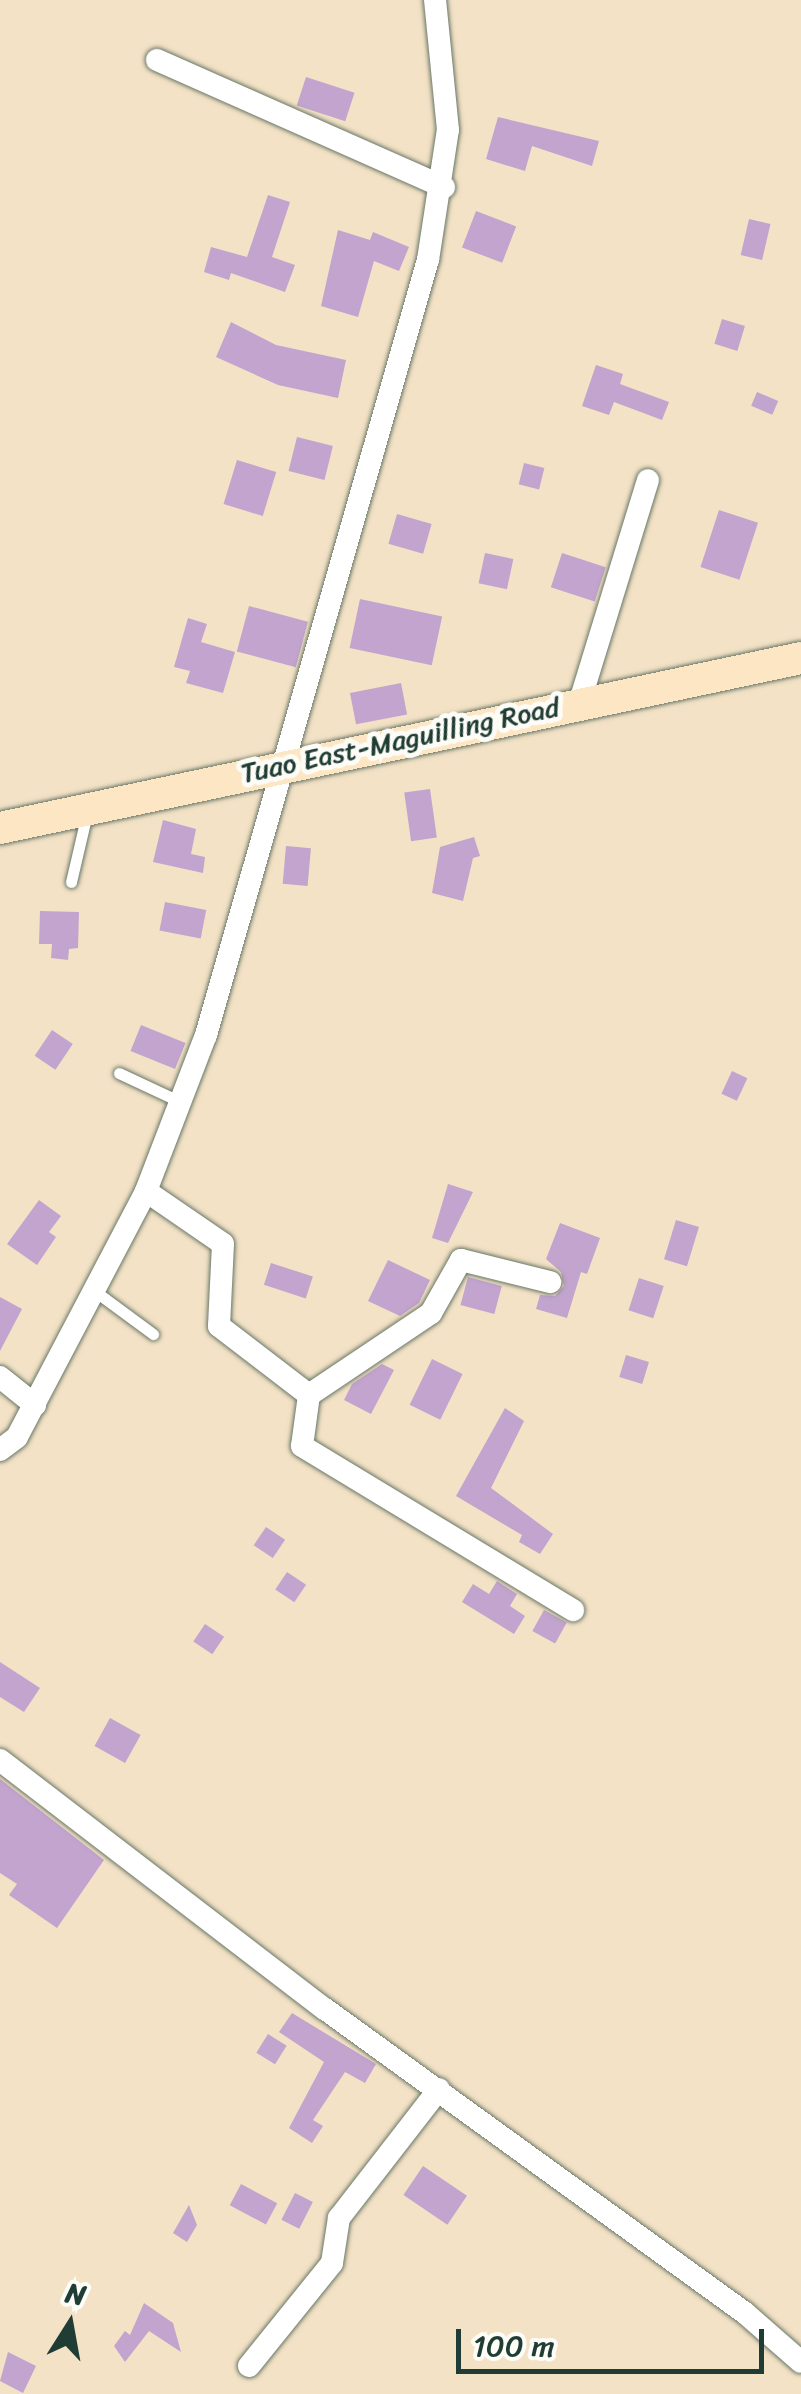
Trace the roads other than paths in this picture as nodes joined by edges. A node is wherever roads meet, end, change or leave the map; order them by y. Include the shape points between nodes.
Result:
1 (435, 0) edge
2 (157, 60) dead end
3 (444, 188) junction
4 (648, 480) dead end
5 (801, 658) edge
6 (580, 701) junction
7 (280, 766) junction
8 (89, 808) junction
9 (0, 828) edge
10 (71, 882) dead end
11 (119, 1072) dead end
12 (182, 1102) junction
13 (146, 1192) junction
14 (550, 1282) dead end
15 (92, 1290) junction
16 (152, 1334) dead end
17 (0, 1377) edge
18 (309, 1395) junction
19 (35, 1405) junction
20 (0, 1450) edge
21 (572, 1610) dead end
22 (0, 1760) edge
23 (439, 2089) junction
24 (801, 2362) edge
25 (249, 2366) dead end

1 - 3 street via 446,81
2 - 3 street
3 - 7 street
4 - 6 street
5 - 6 main road, Tuao East-Maguilling Road
6 - 7 main road, Tuao East-Maguilling Road
7 - 8 main road, Tuao East-Maguilling Road
7 - 12 street
8 - 9 main road, Tuao East-Maguilling Road
8 - 10 lane
11 - 12 lane
12 - 13 street
13 - 15 street
13 - 18 street via 223,1244 226,1269 217,1316 225,1335
14 - 18 street via 461,1260 431,1313
15 - 16 lane
15 - 19 street
17 - 19 street
18 - 21 street via 302,1446
19 - 20 street via 17,1437
22 - 23 street
23 - 24 street via 744,2312
23 - 25 street via 339,2218 332,2264

